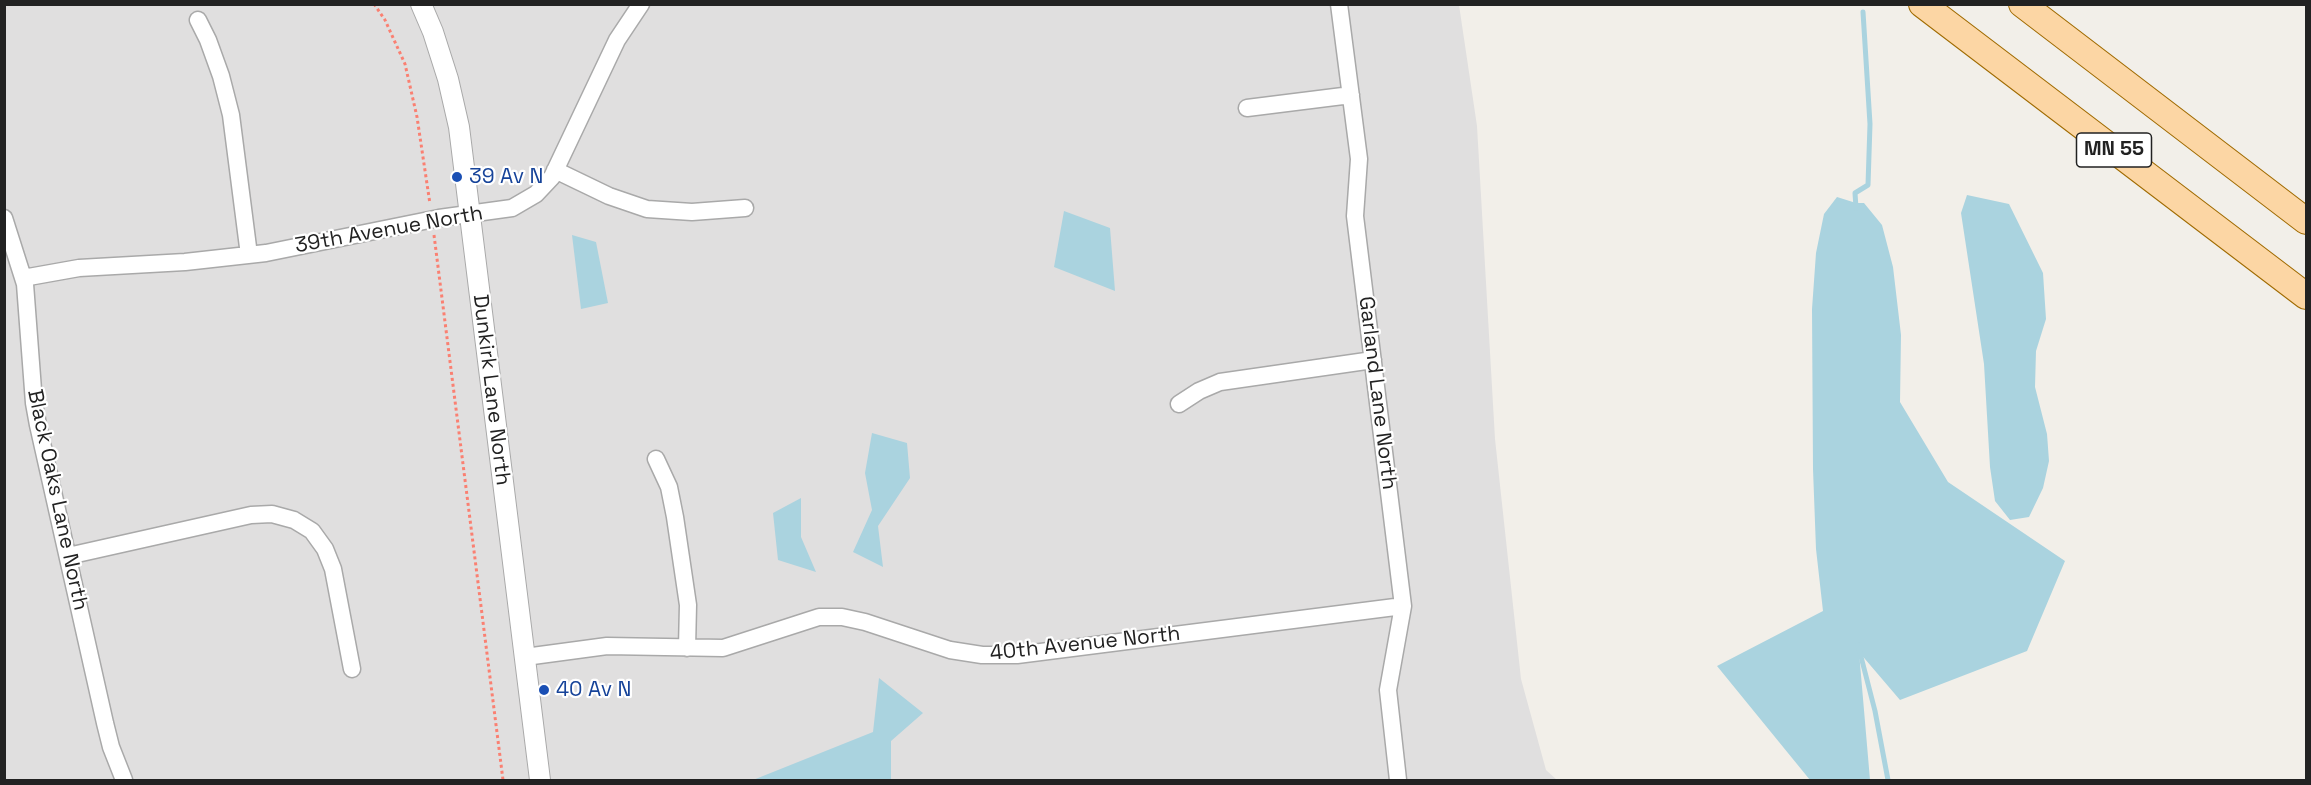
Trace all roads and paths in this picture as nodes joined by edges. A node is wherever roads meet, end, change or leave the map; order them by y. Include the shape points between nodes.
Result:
1 (374, 4) edge
2 (421, 4) edge
3 (640, 4) edge
4 (1339, 4) edge
5 (1922, 4) edge
6 (2022, 4) edge
7 (198, 20) dead end
8 (1351, 95) junction
9 (1247, 108) dead end
10 (555, 170) junction
11 (745, 208) dead end
12 (469, 213) junction
13 (4, 218) edge
14 (432, 219) junction
15 (2307, 221) edge
16 (249, 255) junction
17 (23, 278) junction
18 (2307, 296) edge
19 (1373, 360) junction
20 (1179, 405) dead end
21 (656, 459) dead end
22 (68, 556) junction
23 (1403, 606) junction
24 (687, 648) junction
25 (525, 657) junction
26 (351, 669) dead end
27 (124, 780) edge
28 (503, 780) edge
29 (540, 780) edge
30 (1398, 780) edge

1 - 14 path via 405,64
2 - 12 street, Dunkirk Lane North via 448,79 459,127
3 - 10 street, 39th Avenue North via 617,40
4 - 8 street, Garland Lane North
5 - 18 main road, MN 55
6 - 15 main road, MN 55
7 - 16 street via 221,76 231,116
8 - 9 street
8 - 19 street, Garland Lane North via 1359,159 1355,216
10 - 11 street via 647,209 692,212
10 - 12 street, 39th Avenue North via 525,202
12 - 14 street, 39th Avenue North
12 - 25 street, Dunkirk Lane North
13 - 17 street, Black Oaks Lane North
14 - 16 street, 39th Avenue North
14 - 28 path
16 - 17 street, 39th Avenue North via 79,268
17 - 22 street, Black Oaks Lane North via 34,403
19 - 20 street via 1220,382
19 - 23 street, Garland Lane North
21 - 24 street via 669,487 675,517 688,605
22 - 26 street via 251,515 272,514 294,520 312,531 333,569
22 - 27 street, Black Oaks Lane North via 111,747
23 - 24 street, 40th Avenue North via 1017,655 950,650 865,622 830,617 819,617 723,648
23 - 30 street, Garland Lane North via 1388,690
24 - 25 street, 40th Avenue North via 607,646
25 - 29 street, Dunkirk Lane North

